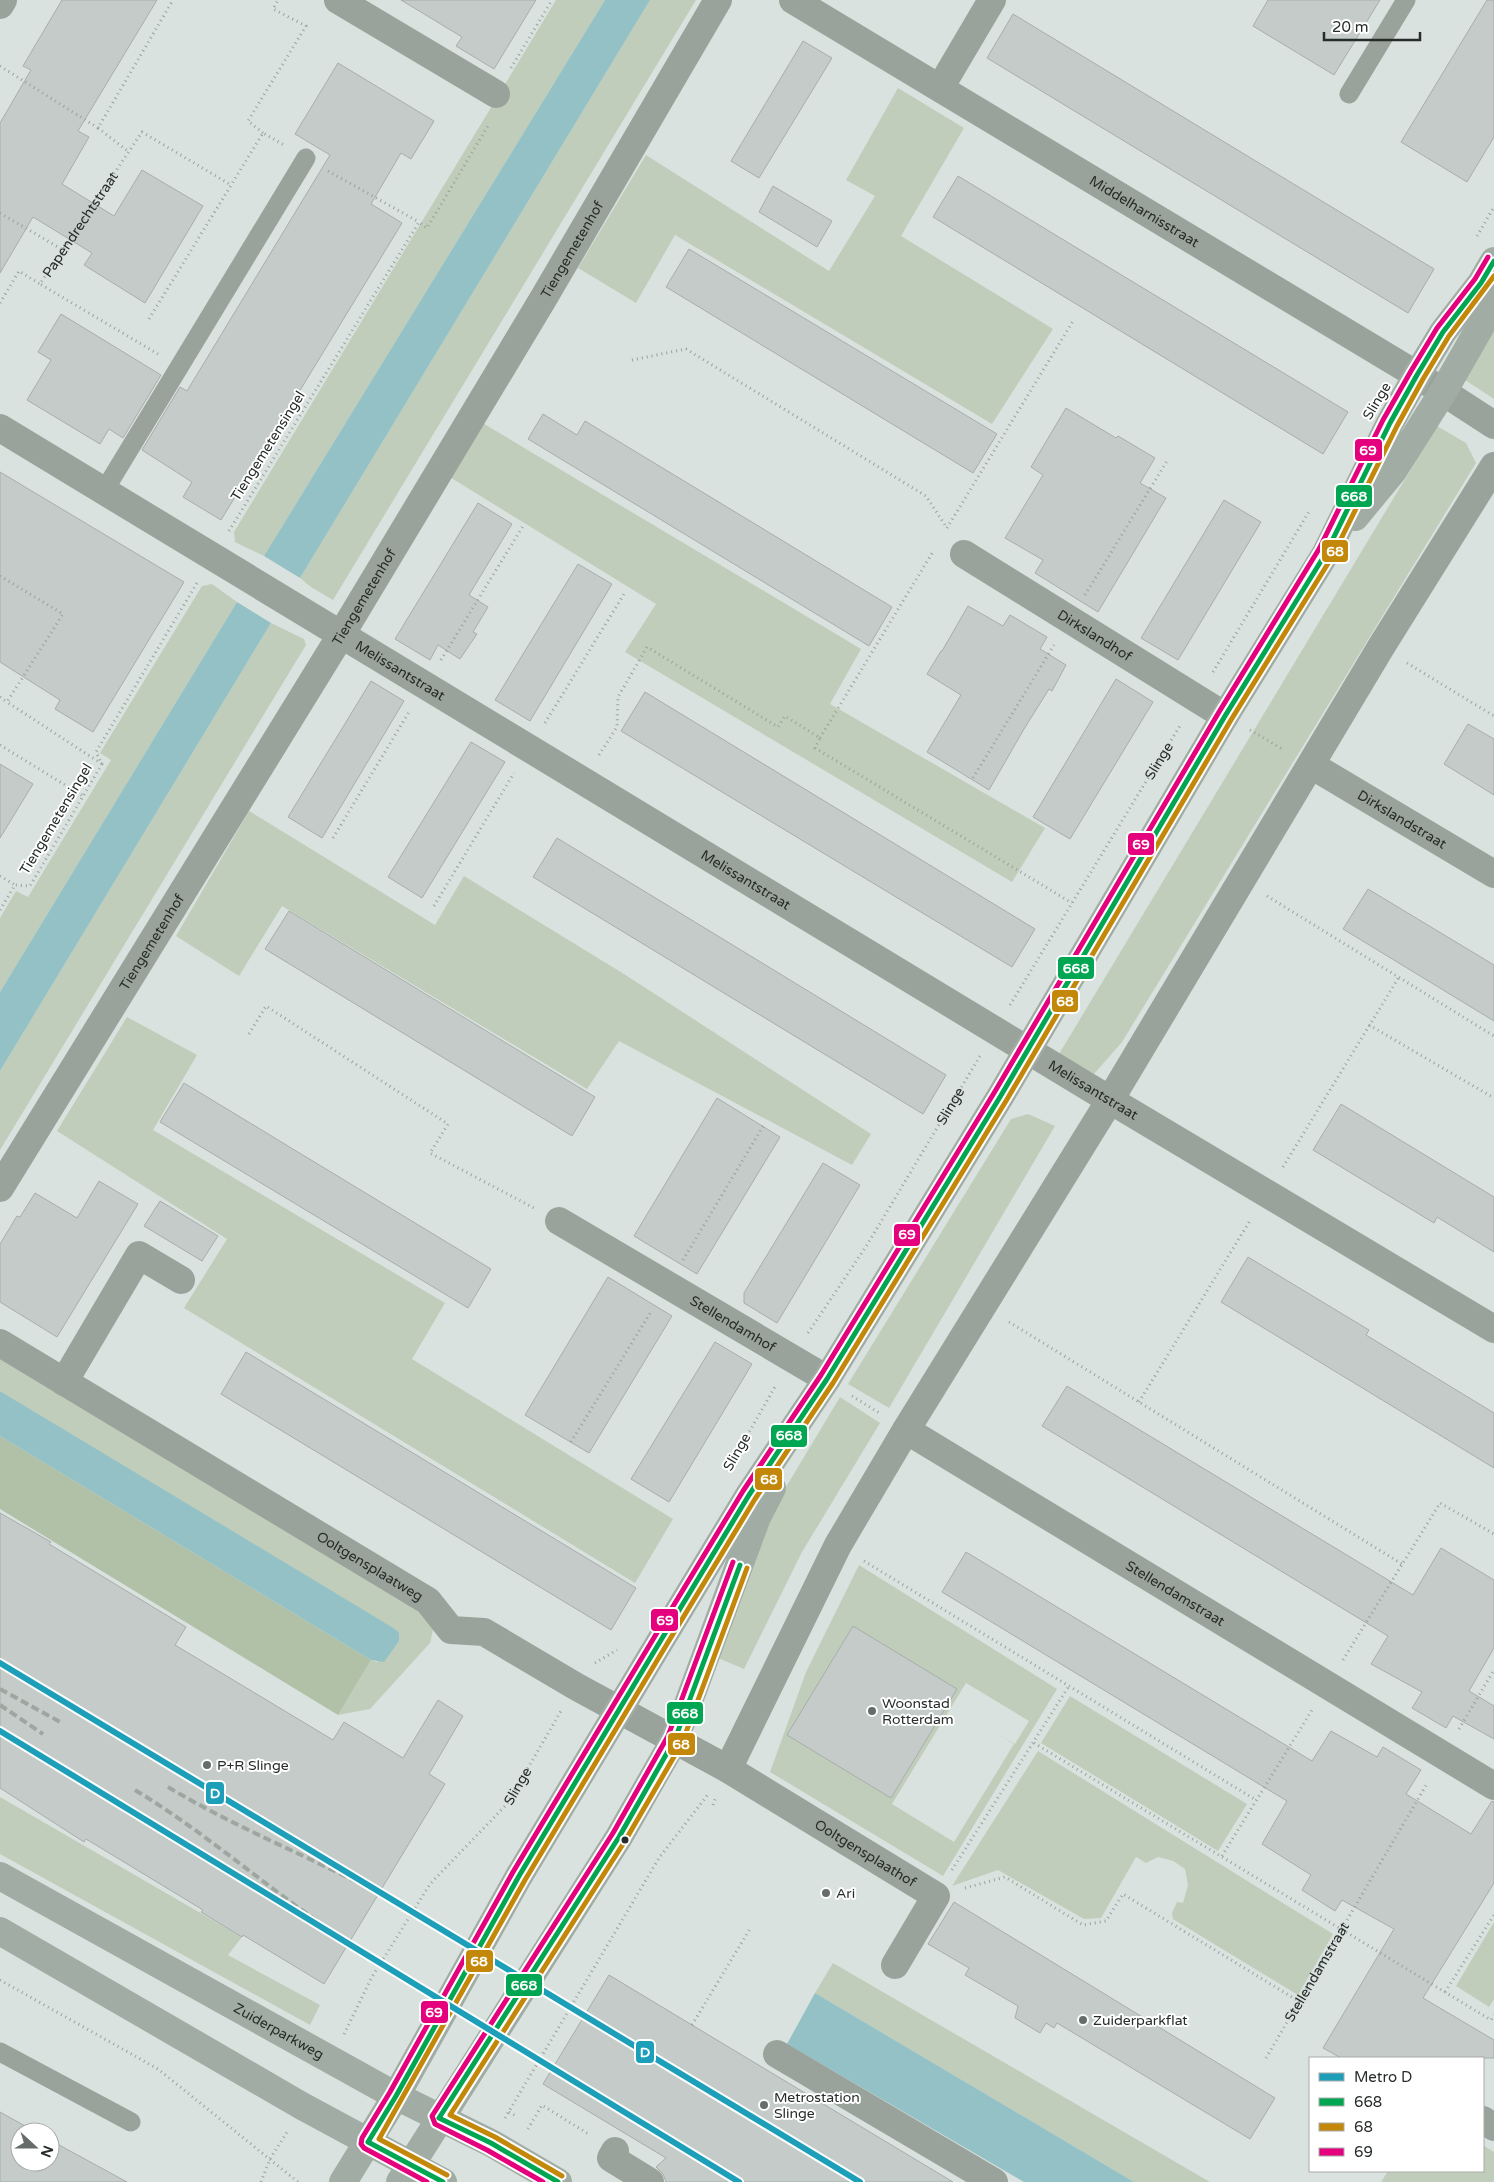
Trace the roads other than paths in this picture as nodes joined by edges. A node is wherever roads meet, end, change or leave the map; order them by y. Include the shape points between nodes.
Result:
1 (3, 0) edge
2 (338, 0) edge
3 (718, 0) edge
4 (794, 0) edge
5 (992, 0) edge
6 (1406, 0) edge
7 (0, 5) edge
8 (940, 88) junction
9 (496, 94) road end
10 (1349, 94) dead end
11 (306, 158) dead end
12 (1494, 261) edge
13 (1494, 303) edge
14 (1417, 376) junction
15 (1442, 392) junction
16 (1494, 424) edge
17 (0, 428) edge
18 (1494, 466) edge
19 (104, 491) junction
20 (1326, 553) junction
21 (964, 554) road end
22 (341, 635) junction
23 (1225, 716) junction
24 (1310, 765) junction
25 (1494, 874) edge
26 (1028, 1051) junction
27 (1110, 1100) junction
28 (0, 1188) edge
29 (559, 1221) road end
30 (181, 1280) dead end
31 (1494, 1329) edge
32 (0, 1343) edge
33 (827, 1379) junction
34 (64, 1382) junction
35 (906, 1430) junction
36 (620, 1708) junction
37 (675, 1739) junction
38 (728, 1769) junction
39 (1494, 1786) edge
40 (0, 1876) edge
41 (0, 1931) edge
42 (896, 1965) dead end
43 (0, 2052) edge
44 (777, 2054) dead end
45 (396, 2096) junction
46 (439, 2118) junction
47 (131, 2122) dead end
48 (368, 2142) junction
49 (615, 2151) road end
50 (406, 2174) edge
51 (343, 2182) edge
52 (443, 2182) edge
53 (558, 2182) edge
54 (650, 2182) edge
55 (994, 2182) edge

1 - 7 street
2 - 9 street
3 - 22 street, Tiengemetenhof
4 - 8 street, Middelharnisstraat
5 - 8 street
6 - 10 lane
8 - 14 street, Middelharnisstraat
11 - 19 lane
12 - 14 street, Slinge via 1443,332
13 - 15 street, Slinge
14 - 15 street, Middelharnisstraat
14 - 20 street, Slinge via 1390,423
15 - 16 street, Middelharnisstraat
15 - 20 street, Slinge via 1394,471
17 - 19 street, Melissantstraat
18 - 24 street
19 - 22 street, Melissantstraat
20 - 23 street, Slinge
21 - 23 street, Dirkslandhof
22 - 26 street, Melissantstraat
22 - 28 street, Tiengemetenhof
23 - 26 street, Slinge
24 - 25 street, Dirkslandstraat
24 - 27 street
26 - 27 street, Melissantstraat
26 - 33 street, Slinge
27 - 31 street, Melissantstraat
27 - 35 street
29 - 33 street, Stellendamhof
30 - 34 street via 139,1255
32 - 34 street, Ooltgensplaatweg
33 - 36 street, Slinge via 749,1495
33 - 37 street, Slinge via 757,1517
34 - 36 street, Ooltgensplaatweg via 428,1601 451,1630 484,1632
35 - 38 street via 838,1545
35 - 39 street, Stellendamstraat
36 - 37 street, Ooltgensplaatweg
36 - 45 street, Slinge via 520,1876
37 - 38 street
37 - 46 street, Slinge via 619,1837
38 - 42 street, Ooltgensplaathof via 936,1896
40 - 45 street, Zuiderparkweg
41 - 48 street
43 - 47 lane
44 - 55 street
45 - 46 street, Zuiderparkweg
45 - 48 street, Slinge
46 - 50 street, Slinge
46 - 53 street, Zuiderparkweg via 502,2149
48 - 50 street
48 - 51 street, Slinge
49 - 54 street via 611,2158
50 - 52 street

